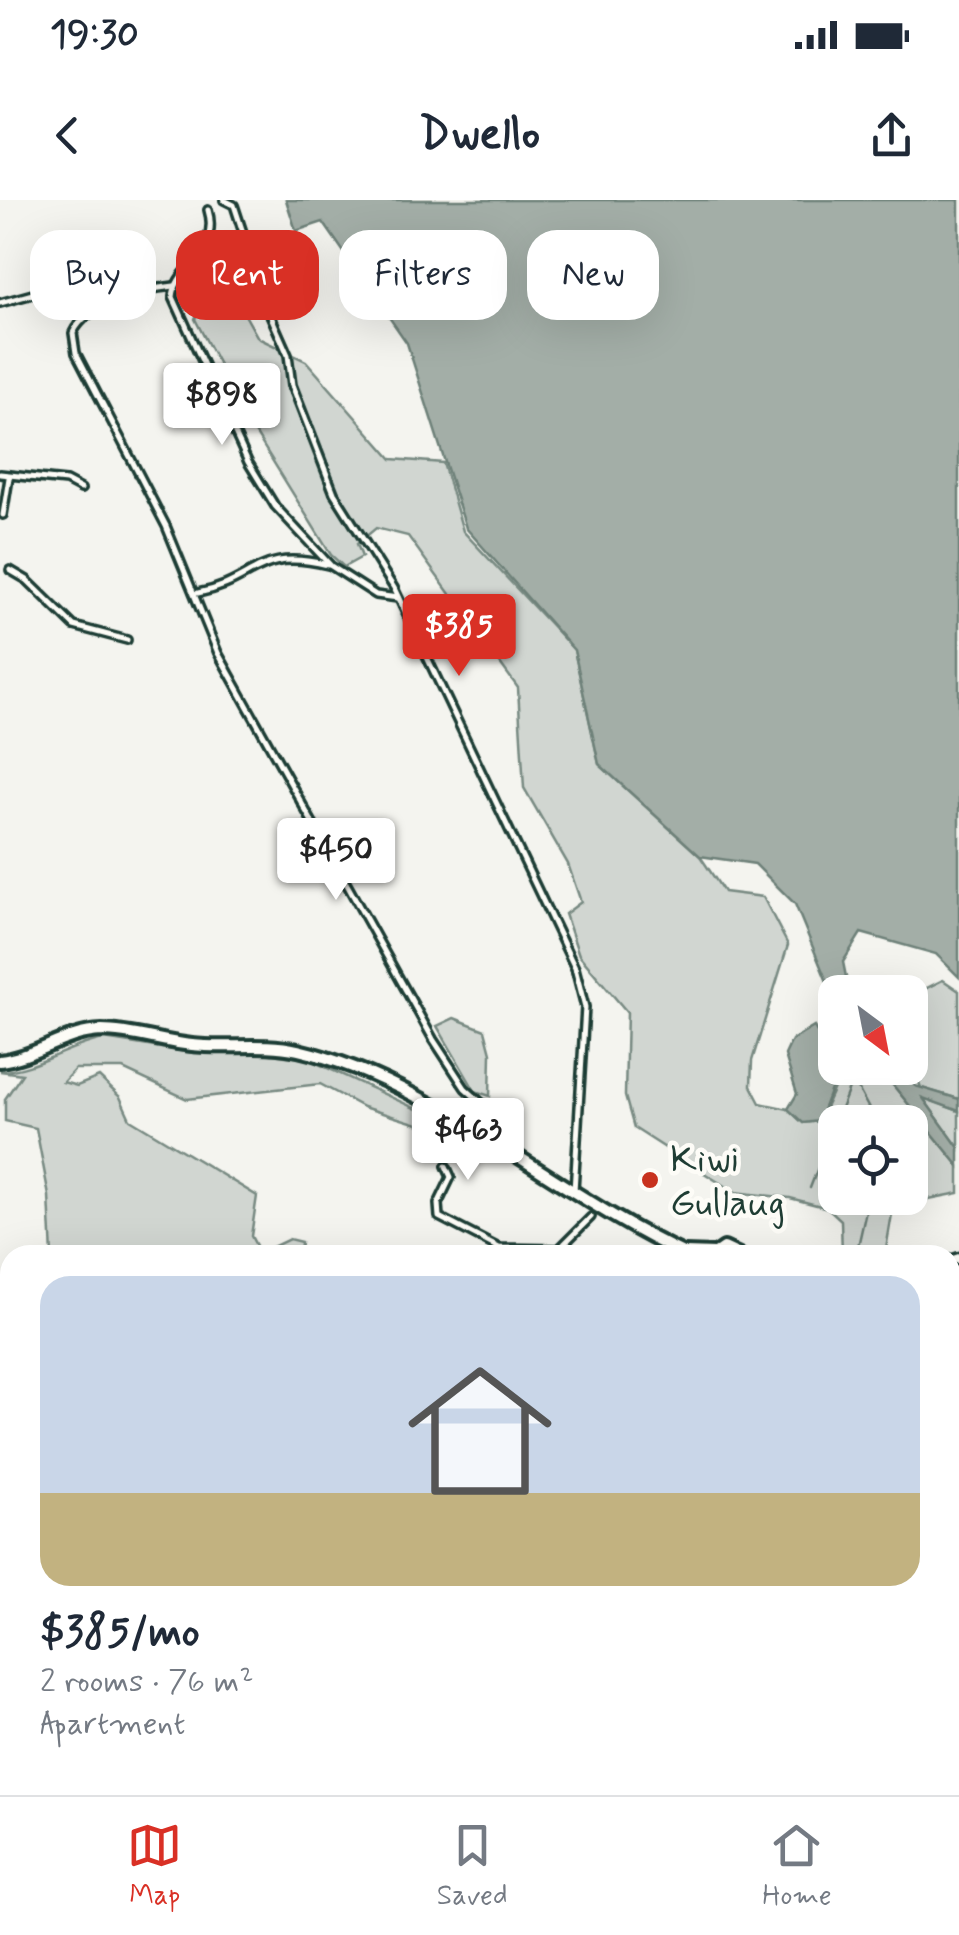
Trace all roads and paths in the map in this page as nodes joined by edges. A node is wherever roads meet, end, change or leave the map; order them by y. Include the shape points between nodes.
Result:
1 (224, 200) edge
2 (208, 210) dead end
3 (174, 286) junction
4 (156, 289) edge
5 (30, 295) edge
6 (0, 303) edge
7 (84, 320) edge
8 (0, 474) edge
9 (10, 478) junction
10 (81, 490) dead end
11 (3, 515) dead end
12 (331, 566) junction
13 (10, 570) dead end
14 (198, 593) dead end
15 (398, 598) junction
16 (126, 640) dead end
17 (0, 1061) edge
18 (496, 1116) dead end
19 (446, 1166) dead end
20 (574, 1194) junction
21 (590, 1217) dead end
22 (494, 1245) edge
23 (563, 1245) edge
24 (669, 1245) edge

1 - 15 street via 234,205 243,226 288,355 292,386 334,493
2 - 3 street via 203,248
3 - 4 street
3 - 12 street via 178,310 257,479 297,534
5 - 6 street
7 - 18 street via 73,333 76,352 166,526 218,652 433,1039 465,1088
8 - 9 street
9 - 10 street via 66,481
9 - 11 street
12 - 14 street via 275,560
12 - 15 street via 376,595
13 - 16 street via 74,626
15 - 20 street via 578,978 584,1007
17 - 20 highway via 104,1031 197,1046 299,1050 401,1090
19 - 22 street via 452,1177 438,1204 440,1218
20 - 24 highway
21 - 23 street

